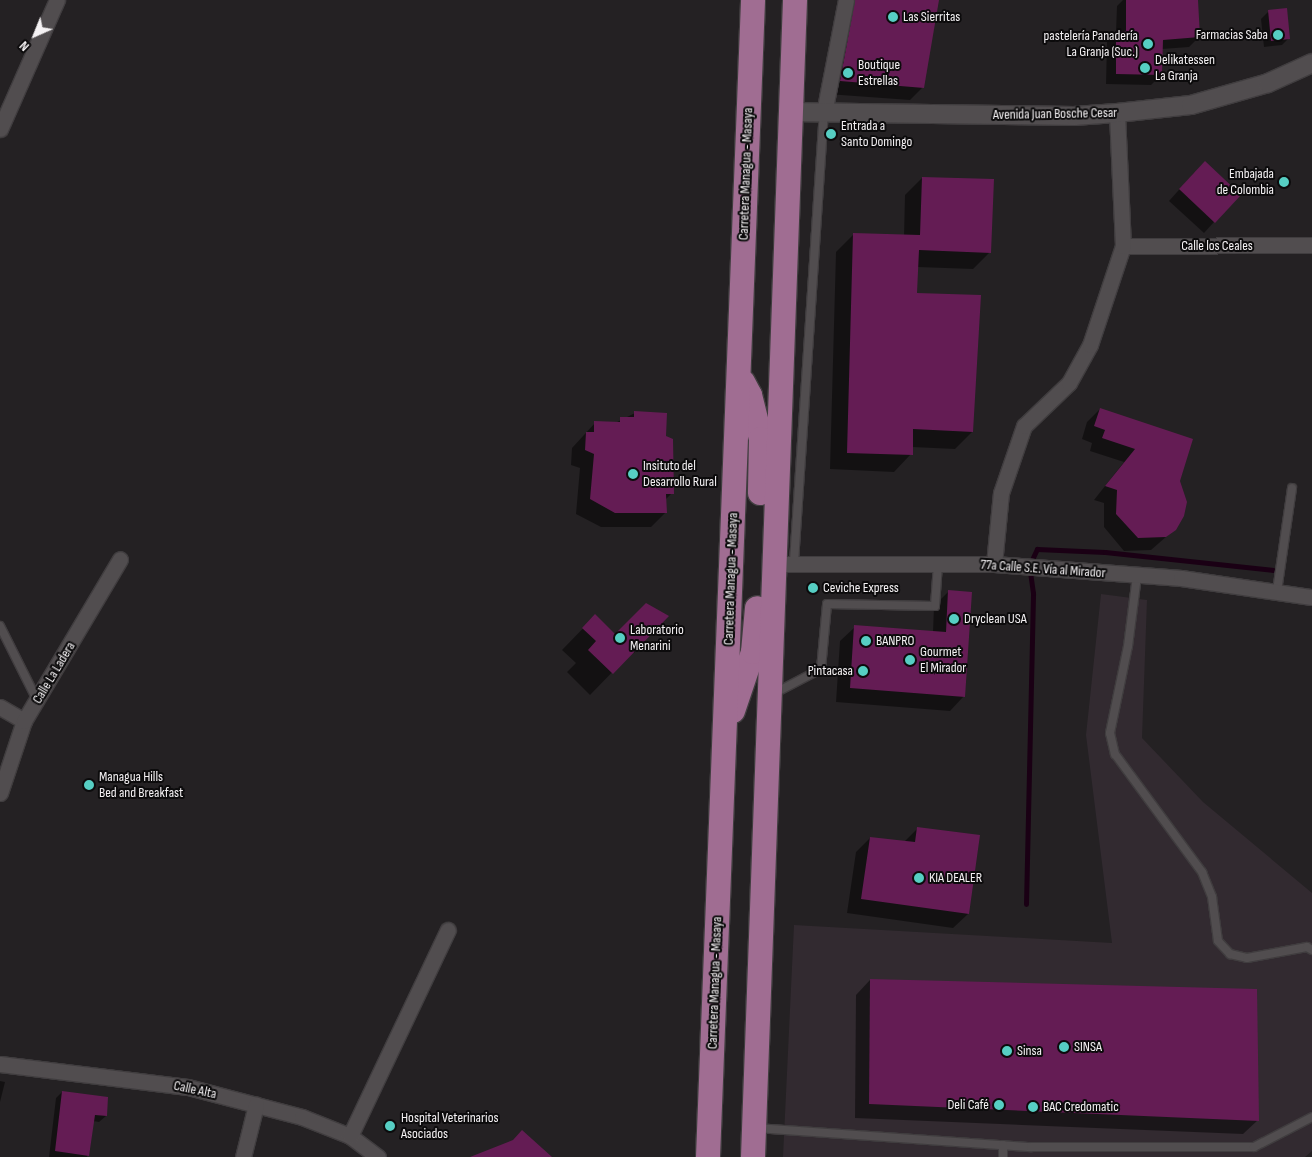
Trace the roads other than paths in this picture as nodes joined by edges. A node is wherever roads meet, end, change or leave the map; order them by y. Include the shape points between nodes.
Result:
1 (57, 0) edge
2 (753, 0) edge
3 (795, 0) edge
4 (846, 0) edge
5 (1312, 63) edge
6 (790, 112) junction
7 (824, 112) junction
8 (1117, 113) junction
9 (0, 129) edge
10 (1123, 246) junction
11 (1312, 246) edge
12 (739, 374) junction
13 (1292, 488) dead end
14 (120, 559) dead end
15 (784, 563) junction
16 (938, 564) junction
17 (994, 564) junction
18 (1136, 576) junction
19 (1277, 591) junction
20 (1312, 597) edge
21 (0, 626) edge
22 (770, 697) junction
23 (38, 702) junction
24 (0, 707) edge
25 (24, 722) junction
26 (726, 730) junction
27 (0, 793) edge
28 (448, 930) dead end
29 (1312, 950) edge
30 (0, 1064) edge
31 (256, 1105) junction
32 (1312, 1117) edge
33 (754, 1128) junction
34 (350, 1136) junction
35 (1003, 1145) junction
36 (1046, 1147) junction
37 (243, 1157) edge
38 (378, 1157) edge
39 (708, 1157) edge
40 (753, 1157) edge
41 (1002, 1157) edge
42 (1045, 1157) edge

1 - 9 street
2 - 12 highway, Carretera Managua - Masaya
3 - 6 highway
4 - 7 street
5 - 8 street, Avenida Juan Bosche Cesar via 1268,83 1191,105
6 - 7 street, Avenida Juan Bosche Cesar
6 - 15 highway
7 - 8 street, Avenida Juan Bosche Cesar via 1074,116
7 - 15 lane
8 - 10 street
10 - 11 street, Calle los Ceales
10 - 17 street via 1090,345 1069,383 1024,426 1001,493
12 - 15 highway via 750,395 761,439 760,535
12 - 26 highway, Carretera Managua - Masaya
13 - 19 lane
14 - 23 street, Calle La Ladera
15 - 16 street, 77a Calle S.E. Vía al Mirador
15 - 22 highway
15 - 26 highway via 760,579 753,652
16 - 17 street, 77a Calle S.E. Vía al Mirador
16 - 22 lane via 935,606 827,604 821,669
17 - 18 street, 77a Calle S.E. Vía al Mirador
18 - 19 street, 77a Calle S.E. Vía al Mirador via 1181,578
18 - 29 lane via 1128,646 1110,733 1115,754 1202,872 1212,897 1218,941 1230,954 1247,958 1307,948
19 - 20 street, 77a Calle S.E. Vía al Mirador
21 - 23 lane
22 - 33 highway
23 - 25 street, Calle La Ladera
24 - 25 street
25 - 27 street, Calle La Ladera
26 - 39 highway, Carretera Managua - Masaya
28 - 34 street
30 - 31 street, Calle Alta via 188,1087
31 - 34 street, Calle Alta via 302,1116
31 - 37 street
32 - 36 lane via 1254,1147
33 - 35 lane
33 - 40 highway
34 - 38 street, Calle Alta
35 - 36 lane
35 - 41 lane
36 - 42 lane

